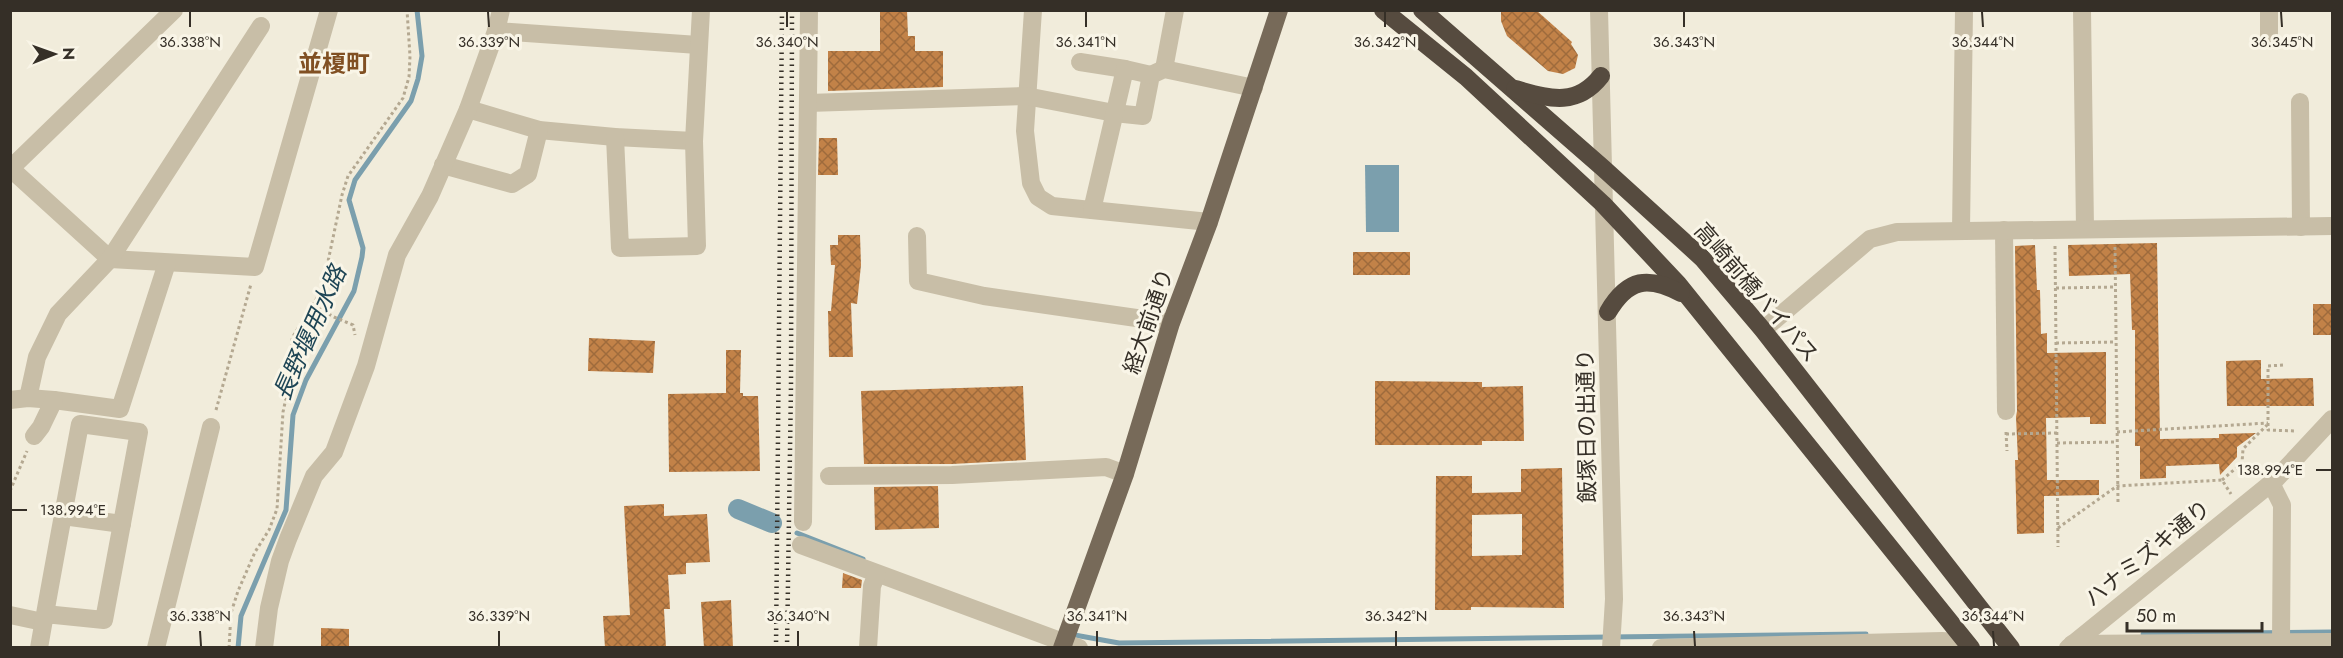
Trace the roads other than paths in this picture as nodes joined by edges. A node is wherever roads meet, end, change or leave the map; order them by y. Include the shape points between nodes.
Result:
1 (174, 10) edge
2 (329, 10) edge
3 (501, 10) edge
4 (701, 10) edge
5 (809, 10) edge
6 (1033, 10) edge
7 (1175, 10) edge
8 (1279, 10) edge
9 (1383, 10) edge
10 (1422, 10) edge
11 (1599, 10) edge
12 (1964, 10) edge
13 (2082, 10) edge
14 (2269, 10) edge
15 (261, 26) dead end
16 (496, 31) junction
17 (2269, 37) dead end
18 (698, 45) junction
19 (1080, 62) dead end
20 (1125, 69) junction
21 (1157, 72) junction
22 (1601, 76) junction
23 (1510, 87) junction
24 (1254, 88) junction
25 (1026, 96) junction
26 (808, 102) junction
27 (2300, 102) dead end
28 (468, 109) junction
29 (1114, 113) junction
30 (540, 130) junction
31 (615, 137) junction
32 (694, 141) junction
33 (443, 165) junction
34 (11, 168) edge
35 (1603, 168) junction
36 (1603, 204) junction
37 (1092, 210) junction
38 (1209, 222) junction
39 (2332, 226) edge
40 (2301, 227) junction
41 (2085, 229) junction
42 (1961, 230) junction
43 (2004, 230) junction
44 (917, 236) dead end
45 (110, 259) junction
46 (167, 263) junction
47 (1688, 297) junction
48 (1608, 312) junction
49 (1171, 323) junction
50 (1763, 330) junction
51 (19, 399) edge
52 (54, 400) junction
53 (2006, 411) road end
54 (2327, 425) edge
55 (211, 427) road end
56 (34, 436) road end
57 (1125, 474) junction
58 (829, 476) dead end
59 (2271, 483) junction
60 (63, 516) junction
61 (803, 522) dead end
62 (122, 524) junction
63 (801, 544) dead end
64 (877, 574) junction
65 (10, 615) edge
66 (44, 618) junction
67 (2281, 642) junction
68 (2332, 642) edge
69 (1969, 645) edge
70 (1068, 646) edge
71 (2070, 646) edge
72 (39, 648) edge
73 (156, 648) edge
74 (264, 648) edge
75 (868, 648) edge
76 (1611, 648) edge
77 (1661, 648) edge
78 (2011, 648) edge

1 - 34 street
2 - 46 street via 255,267
3 - 16 street
4 - 18 street
5 - 26 street
6 - 25 street
7 - 21 street
8 - 24 main road, 経大前通り
9 - 36 highway via 1466,76
10 - 23 highway, 高崎前橋バイパス
11 - 22 street, 飯塚日の出通り
12 - 42 street
13 - 41 street
14 - 17 street
15 - 45 street
16 - 18 street
16 - 28 street
18 - 32 street
19 - 20 street
20 - 21 street
20 - 29 street
21 - 24 street
21 - 29 street via 1143,117
22 - 23 highway via 1586,91 1565,99
22 - 35 street, 飯塚日の出通り
23 - 35 highway, 高崎前橋バイパス
24 - 38 main road, 経大前通り
25 - 26 street
25 - 29 street
25 - 37 street via 1025,131 1031,183 1038,197 1052,206
26 - 61 street
27 - 40 street
28 - 30 street
28 - 33 street
29 - 37 street
30 - 31 street
30 - 33 street via 528,174 512,184
31 - 32 street
31 - 32 street via 620,248 698,246
33 - 74 street via 397,255 366,366 334,452 314,476 288,539 269,608
34 - 45 street
35 - 36 street, 飯塚日の出通り
35 - 50 highway, 高崎前橋バイパス via 1702,258
36 - 47 highway
36 - 48 street, 飯塚日の出通り
37 - 38 street
38 - 49 main road, 経大前通り
39 - 40 street
40 - 41 street
41 - 43 street
42 - 43 street
42 - 50 street via 1910,231 1870,239
43 - 53 street
44 - 49 street via 918,281 984,296
45 - 46 street
45 - 51 street via 58,314
46 - 52 street via 120,409
47 - 48 highway via 1663,284 1643,281 1616,298
47 - 69 highway
48 - 76 street, 飯塚日の出通り via 1614,599
49 - 57 main road, 経大前通り
50 - 78 highway, 高崎前橋バイパス
51 - 52 street
52 - 56 street
54 - 59 street, ハナミズキ通り
55 - 73 street
57 - 58 street via 1106,467
57 - 70 main road, 経大前通り
59 - 67 street via 2282,505
59 - 71 street, ハナミズキ通り
60 - 62 street
60 - 62 street via 80,424 139,432
60 - 66 street
62 - 66 street via 104,620
63 - 64 street
64 - 70 street
64 - 75 street via 872,586
65 - 66 street
66 - 72 street
67 - 68 street
67 - 71 street
69 - 77 street

